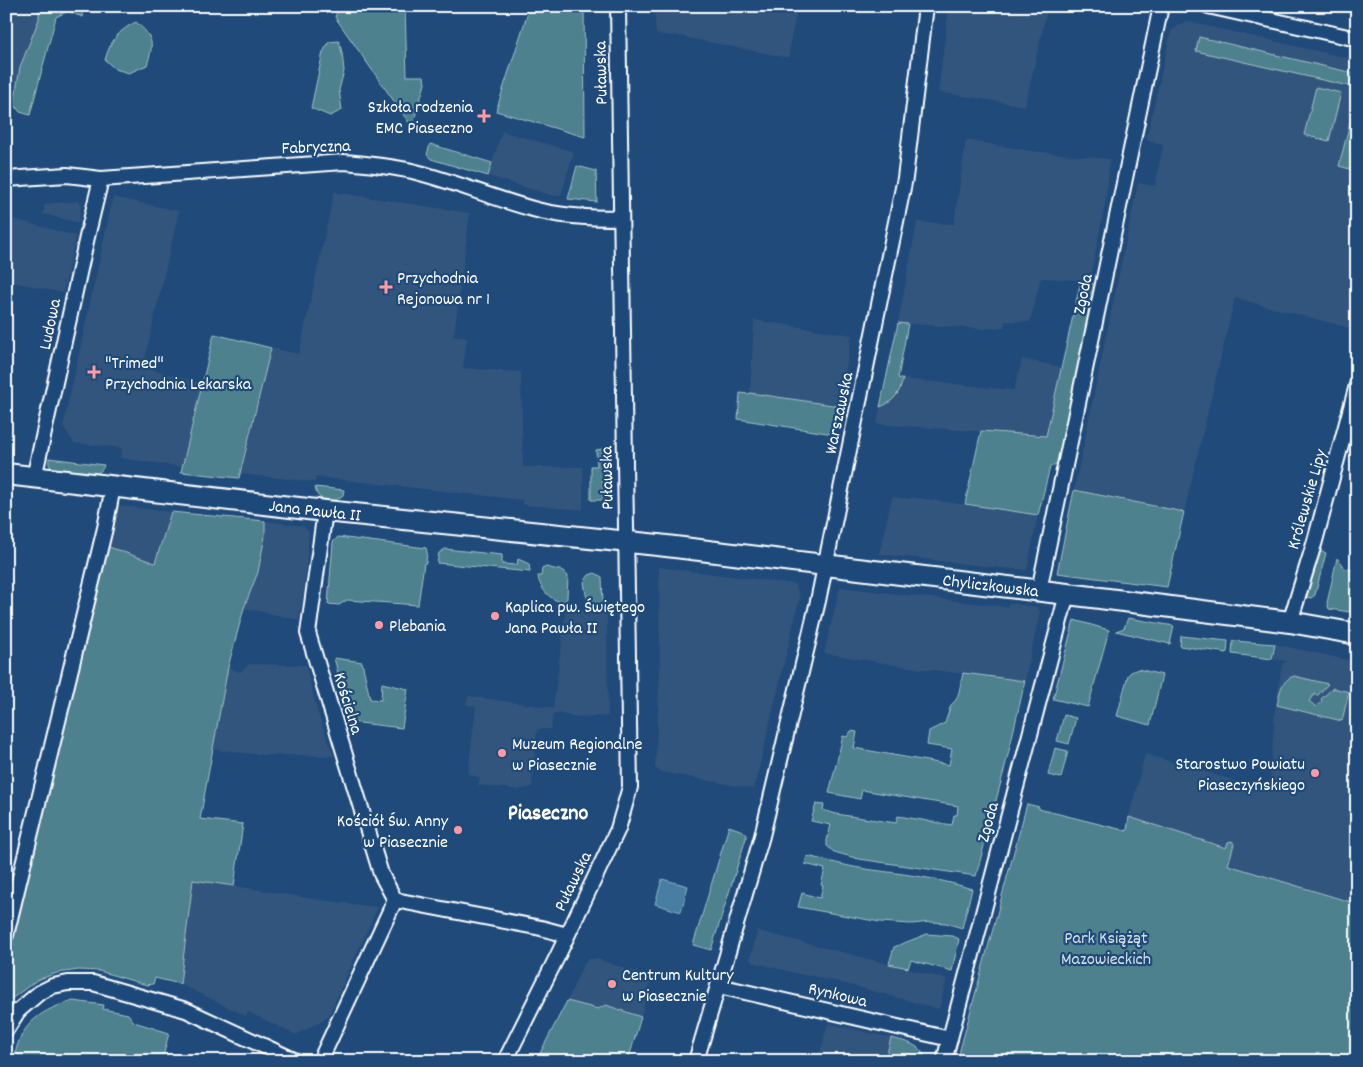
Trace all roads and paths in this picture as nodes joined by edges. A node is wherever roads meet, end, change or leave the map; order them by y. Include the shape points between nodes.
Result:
1 (618, 6) edge
2 (926, 6) edge
3 (1162, 6) edge
4 (1208, 6) edge
5 (1357, 39) edge
6 (6, 179) edge
7 (102, 179) junction
8 (620, 218) junction
9 (1357, 385) edge
10 (6, 474) edge
11 (34, 478) junction
12 (113, 487) junction
13 (325, 511) junction
14 (625, 541) junction
15 (826, 564) junction
16 (1039, 590) junction
17 (1067, 594) junction
18 (1290, 622) junction
19 (1357, 634) edge
20 (395, 900) junction
21 (6, 935) edge
22 (566, 936) junction
23 (719, 986) junction
24 (6, 1030) edge
25 (950, 1039) junction
26 (296, 1061) edge
27 (320, 1061) edge
28 (505, 1061) edge
29 (696, 1061) edge
30 (944, 1061) edge

1 - 8 street, Puławska
2 - 15 street, Warszawska via 905,178
3 - 16 street, Zgoda
4 - 5 street
6 - 7 street, Fabryczna via 67,175
7 - 8 street, Fabryczna via 344,162 412,171 534,210
7 - 11 street, Ludowa
8 - 14 street, Puławska
9 - 18 street, Królewskie Lipy
10 - 11 street, Jana Pawła II
11 - 12 street, Jana Pawła II
12 - 13 street, Jana Pawła II
12 - 21 street
13 - 14 street, Jana Pawła II
13 - 20 street, Kościelna via 308,633 381,874
14 - 15 street, Chyliczkowska
14 - 22 street, Puławska via 630,787 618,829
15 - 16 street, Chyliczkowska
15 - 23 street, Warszawska via 765,823
16 - 17 street, Chyliczkowska
17 - 18 street, Chyliczkowska
17 - 25 street, Zgoda
18 - 19 street, Chyliczkowska
20 - 22 street via 541,928
20 - 27 street
22 - 28 street, Puławska
23 - 25 street, Rynkowa
23 - 29 street, Warszawska
24 - 26 street via 18,1011 39,993 53,986 93,982 186,1010
25 - 30 street, Zgoda

